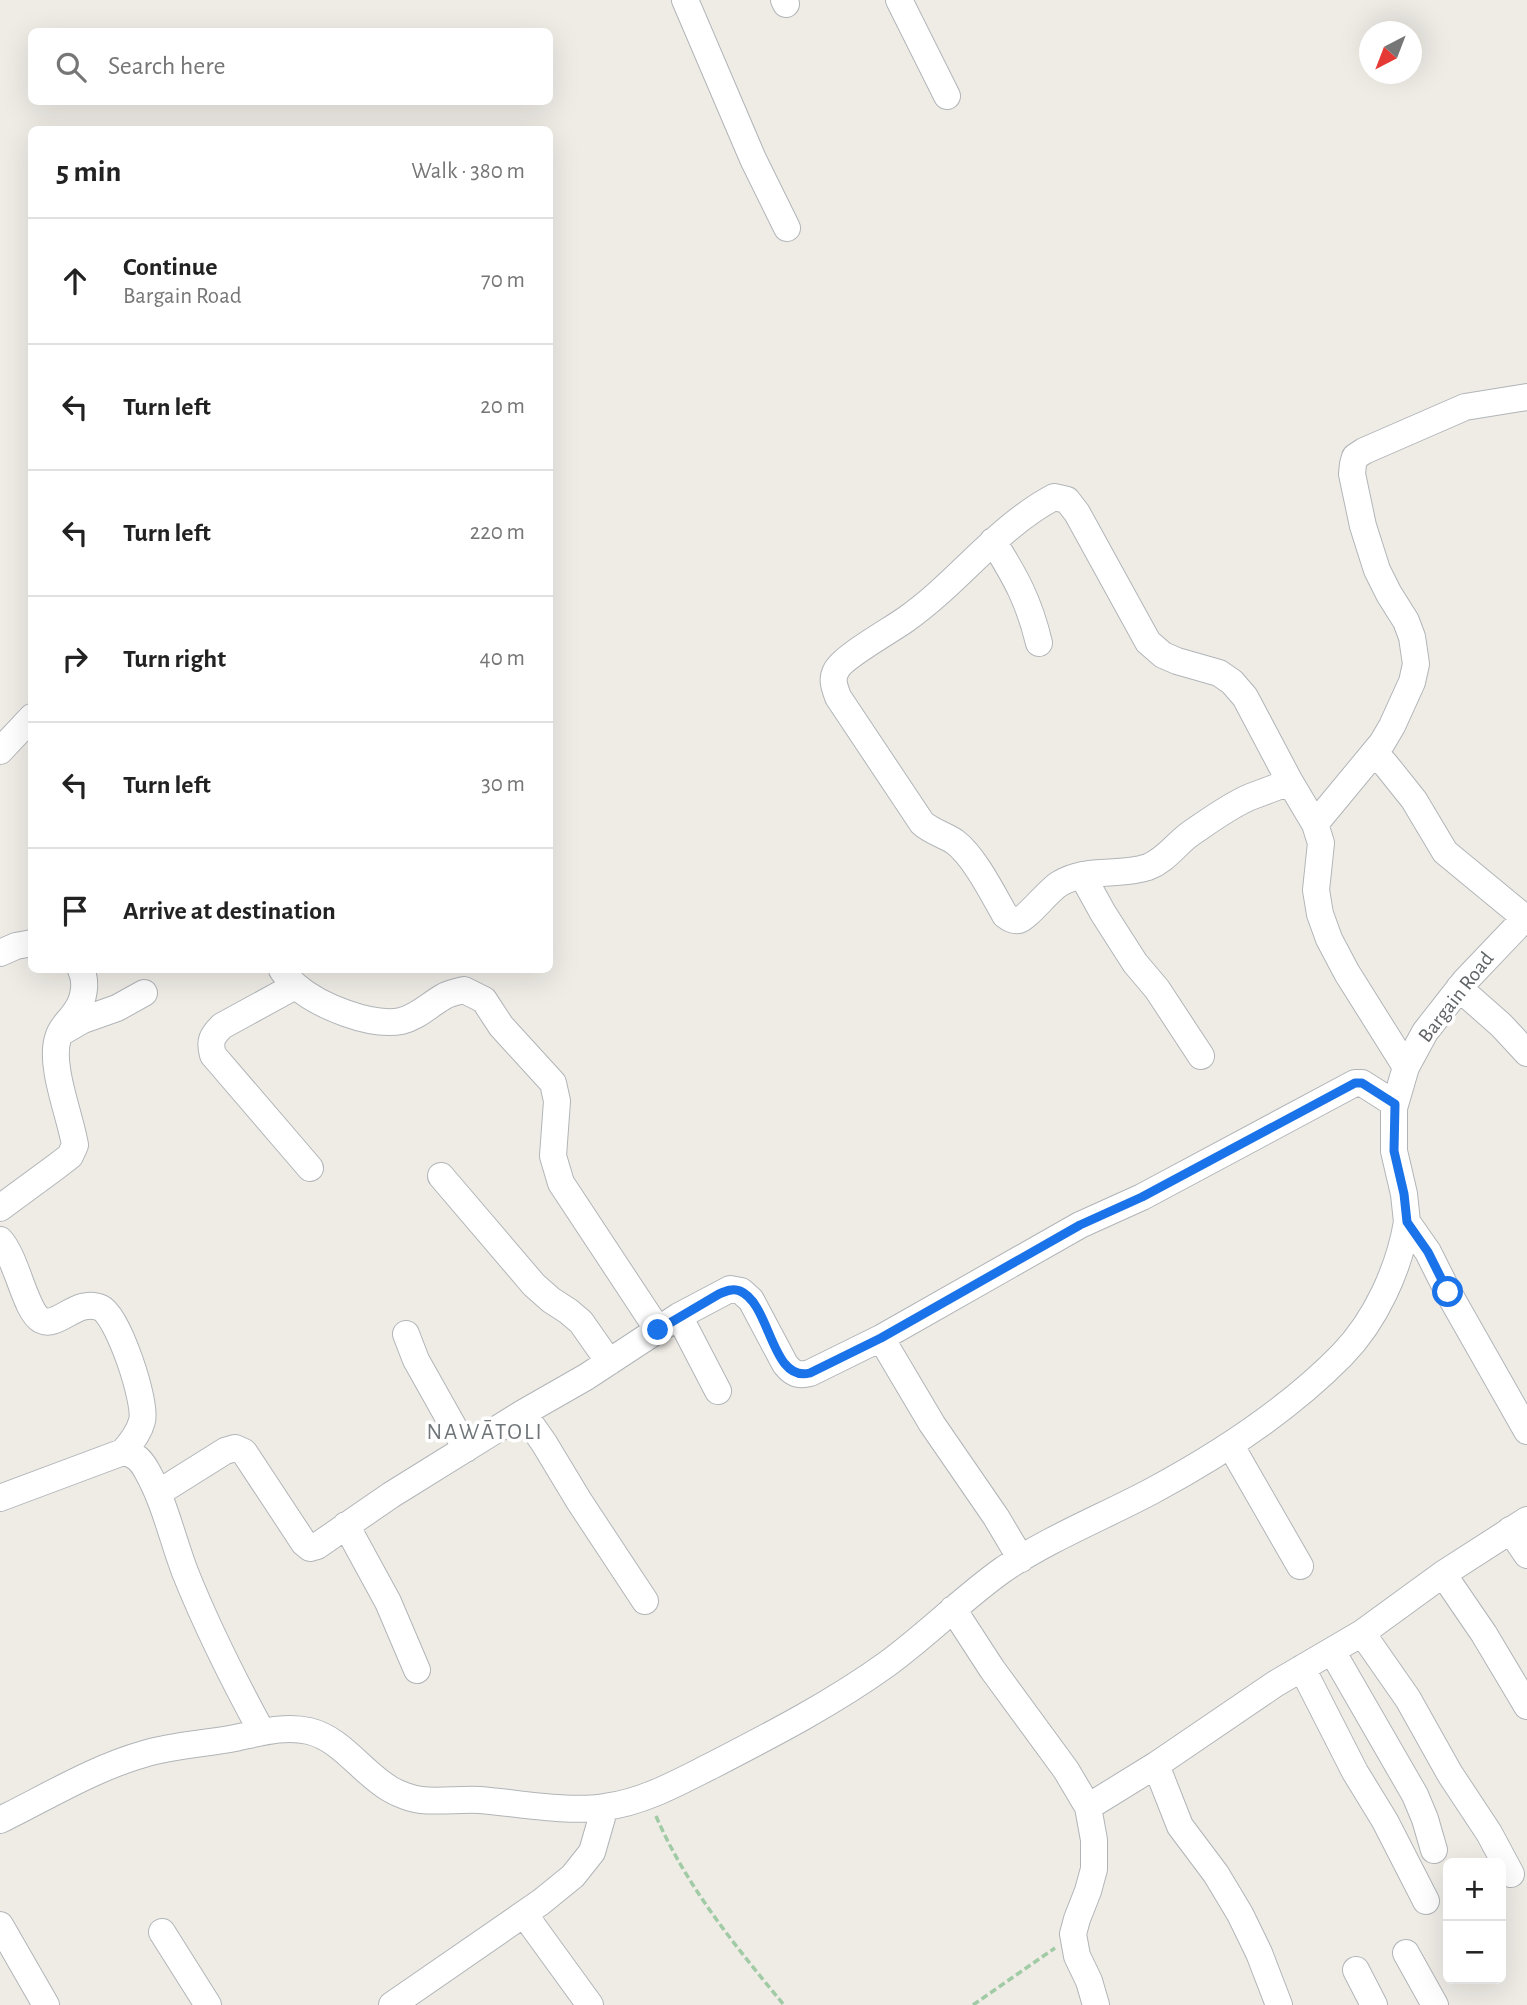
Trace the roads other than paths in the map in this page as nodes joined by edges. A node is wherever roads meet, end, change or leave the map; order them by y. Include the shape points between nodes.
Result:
1 (685, 0) edge
2 (899, 0) edge
3 (947, 96) dead end
4 (787, 228) dead end
5 (1527, 397) edge
6 (993, 541) junction
7 (1039, 643) dead end
8 (28, 721) edge
9 (0, 751) edge
10 (1374, 753) junction
11 (1290, 782) junction
12 (1315, 824) junction
13 (1082, 875) junction
14 (1526, 917) edge
15 (28, 944) edge
16 (0, 953) edge
17 (82, 973) edge
18 (289, 978) edge
19 (1459, 988) junction
20 (144, 993) dead end
21 (58, 1035) junction
22 (1527, 1053) edge
23 (1201, 1056) dead end
24 (1406, 1067) junction
25 (1395, 1104) junction
26 (310, 1168) dead end
27 (441, 1176) dead end
28 (0, 1208) edge
29 (1407, 1222) junction
30 (0, 1240) edge
31 (669, 1323) junction
32 (406, 1334) dead end
33 (881, 1338) junction
34 (609, 1362) junction
35 (718, 1391) dead end
36 (1518, 1396) edge
37 (523, 1413) junction
38 (1527, 1430) edge
39 (1231, 1446) junction
40 (466, 1449) junction
41 (123, 1452) junction
42 (158, 1493) junction
43 (0, 1498) edge
44 (346, 1525) junction
45 (1519, 1525) edge
46 (1527, 1555) edge
47 (1021, 1559) junction
48 (1300, 1566) dead end
49 (1443, 1574) junction
50 (645, 1601) dead end
51 (953, 1609) junction
52 (1362, 1633) junction
53 (1332, 1651) junction
54 (1302, 1668) junction
55 (417, 1670) dead end
56 (1527, 1706) edge
57 (261, 1732) junction
58 (1156, 1765) junction
59 (605, 1807) junction
60 (1088, 1807) junction
61 (2, 1814) edge
62 (1434, 1850) dead end
63 (1511, 1874) dead end
64 (1426, 1902) dead end
65 (524, 1914) junction
66 (0, 1925) edge
67 (162, 1932) dead end
68 (1406, 1953) dead end
69 (1356, 1970) dead end
70 (46, 2005) edge
71 (208, 2005) edge
72 (392, 2005) edge
73 (590, 2005) edge
74 (1096, 2005) edge
75 (1279, 2005) edge
76 (1374, 2005) edge
77 (1435, 2005) edge

1 - 4 street via 752,159
2 - 3 street
5 - 10 street via 1465,407 1355,457 1352,474 1363,526 1377,570 1406,621 1416,651 1412,682
6 - 7 street via 1022,589
6 - 11 street via 1042,503 1054,497 1067,500 1148,642 1163,655 1219,673 1232,682 1245,697
6 - 13 street via 908,618 836,669 833,683 922,823 967,853 1011,920 1025,916 1059,884
8 - 9 street
10 - 12 street
10 - 14 street via 1414,800 1445,852
11 - 12 street
11 - 13 street via 1223,813 1149,867
12 - 24 street via 1321,843 1316,890 1329,939
13 - 23 street via 1102,913
14 - 19 street, Bargain Road
15 - 16 street
17 - 21 street via 83,995
18 - 26 street via 222,1026 210,1044 213,1055
18 - 31 street via 320,1002 377,1021 402,1021 444,996 464,990 484,1000 501,1026 553,1083 557,1101 553,1156 561,1183
19 - 22 street
19 - 24 street, Bargain Road via 1425,1032
20 - 21 street
21 - 28 street via 55,1065 75,1145 57,1167
24 - 25 street, Bargain Road
25 - 29 street, Bargain Road via 1394,1151
25 - 33 street via 1355,1083 1142,1197 1080,1225
27 - 34 street via 534,1285 581,1322
29 - 36 street, Bargain Road
29 - 39 street via 1402,1250 1362,1332 1301,1392
30 - 41 street via 11,1255 33,1311 42,1320 51,1321 90,1304 112,1319 143,1406 142,1421
31 - 33 street via 730,1289 741,1291 758,1311 785,1364 801,1375
31 - 34 street
31 - 35 street
32 - 40 street
33 - 47 street
34 - 37 street
36 - 38 street, Bargain Road
37 - 40 street
37 - 50 street
39 - 47 street
39 - 48 street
40 - 44 street
41 - 42 street via 140,1460
41 - 43 street
42 - 44 street via 235,1448 251,1461 310,1548
42 - 57 street via 207,1627
44 - 55 street via 388,1602
45 - 46 street
45 - 49 street
47 - 51 street
49 - 52 street
49 - 56 street
51 - 59 street via 887,1663 779,1731 661,1791
51 - 60 street
52 - 53 street
52 - 63 street via 1408,1699
53 - 54 street
53 - 62 street via 1415,1795
54 - 58 street
54 - 64 street
57 - 59 street via 290,1728 313,1732 335,1743 390,1789 417,1800
57 - 61 street via 140,1755
58 - 60 street
58 - 75 street via 1180,1826 1240,1914
59 - 65 street via 592,1852 573,1876
60 - 74 street via 1094,1869 1073,1934
65 - 72 street
65 - 73 street
66 - 70 street
67 - 71 street
68 - 77 street
69 - 76 street

